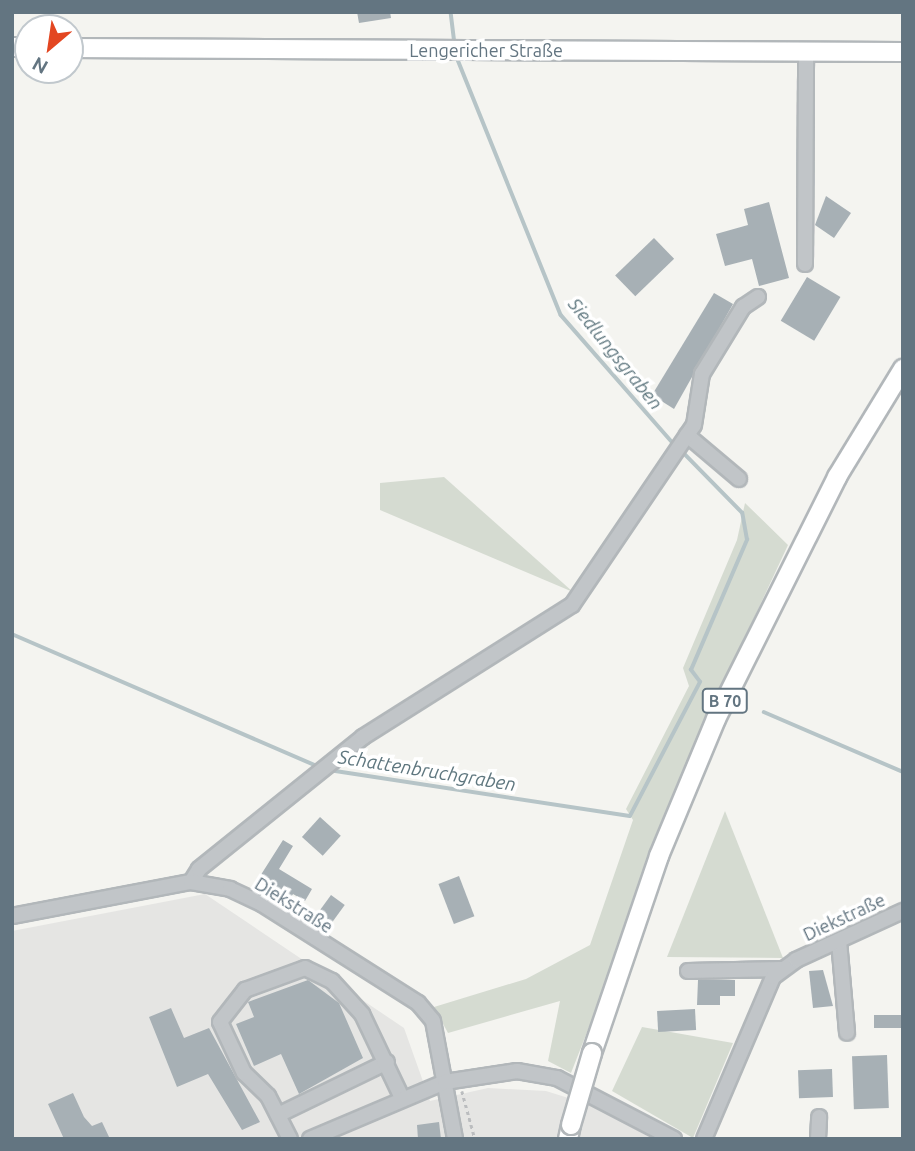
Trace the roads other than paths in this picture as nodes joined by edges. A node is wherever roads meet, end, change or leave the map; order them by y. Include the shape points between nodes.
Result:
1 (84, 48) edge
2 (806, 52) junction
3 (903, 52) edge
4 (805, 264) dead end
5 (758, 296) dead end
6 (903, 369) edge
7 (682, 442) junction
8 (739, 479) dead end
9 (191, 883) junction
10 (903, 911) edge
11 (12, 916) edge
12 (839, 941) junction
13 (782, 969) junction
14 (688, 971) dead end
15 (848, 1033) dead end
16 (387, 1062) junction
17 (452, 1080) junction
18 (402, 1098) junction
19 (278, 1115) junction
20 (819, 1117) dead end
21 (570, 1132) edge
22 (289, 1139) edge
23 (310, 1139) edge
24 (455, 1139) edge
25 (674, 1139) edge
26 (704, 1139) edge
27 (818, 1139) edge

1 - 2 main road, Lengericher Straße
2 - 3 main road, Lengericher Straße
2 - 4 street
5 - 7 street via 743,307 702,374
6 - 21 main road, B 70, bridge via 837,477 716,719 659,856
7 - 8 street
7 - 9 street via 572,605 432,690 328,764 199,869
9 - 11 street, Diekstraße
9 - 17 street, Diekstraße via 230,889 262,905 418,1003 433,1021
10 - 12 street, Diekstraße
12 - 13 street, Diekstraße
12 - 15 street
13 - 14 street
13 - 26 street, Diekstraße via 763,994
16 - 18 street
16 - 19 street
16 - 19 street via 343,990 315,971 305,968 245,990 219,1022 244,1073
17 - 18 street
17 - 24 street, Diekstraße
17 - 25 street via 517,1071 556,1078
18 - 23 street
19 - 22 street
20 - 27 street

